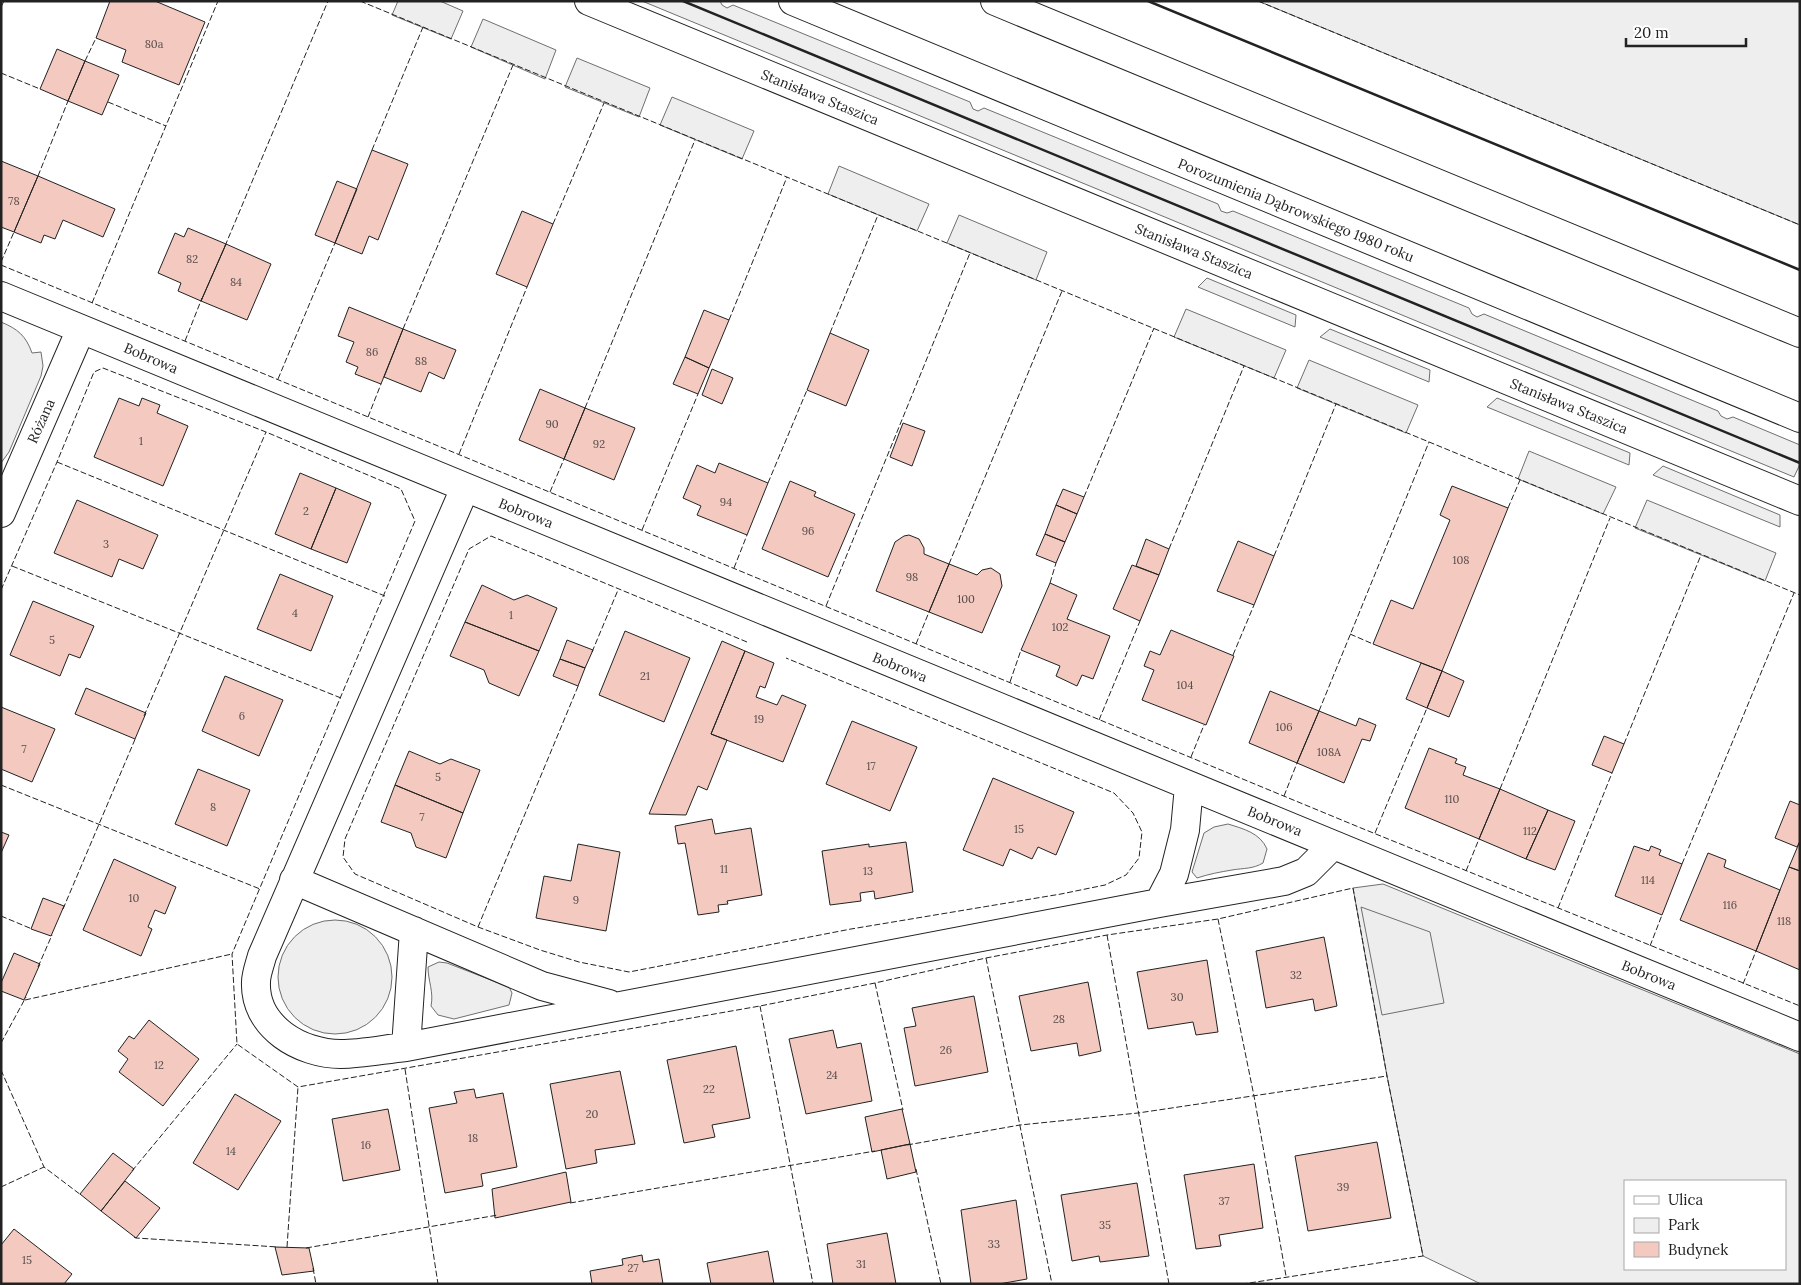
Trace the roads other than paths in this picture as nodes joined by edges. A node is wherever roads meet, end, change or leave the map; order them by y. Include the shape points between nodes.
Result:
1 (589, 1) edge
2 (793, 1) edge
3 (995, 1) edge
4 (1, 296) edge
5 (81, 329) junction
6 (1800, 333) edge
7 (1800, 418) edge
8 (465, 488) junction
9 (1800, 501) edge
10 (1, 513) edge
11 (1189, 786) junction
12 (1333, 845) junction
13 (294, 880) junction
14 (1159, 903) junction
15 (414, 931) junction
16 (617, 1006) junction
17 (1800, 1037) edge
18 (406, 1047) junction

1 - 9 street, Stanisława Staszica
2 - 7 street, Porozumienia Dąbrowskiego 1980 roku
3 - 6 street
4 - 5 street, Bobrowa
5 - 8 street, Bobrowa
5 - 10 street, Różana
8 - 11 street, Bobrowa
8 - 13 street
11 - 12 street, Bobrowa
11 - 14 street via 1185,830 1174,874
12 - 14 street via 1306,872 1284,881
12 - 17 street, Bobrowa
13 - 15 street
13 - 18 street via 262,956 256,983 260,1006 272,1027 294,1043 316,1052 341,1054
14 - 16 street
15 - 16 street via 542,986
15 - 18 street
16 - 18 street

